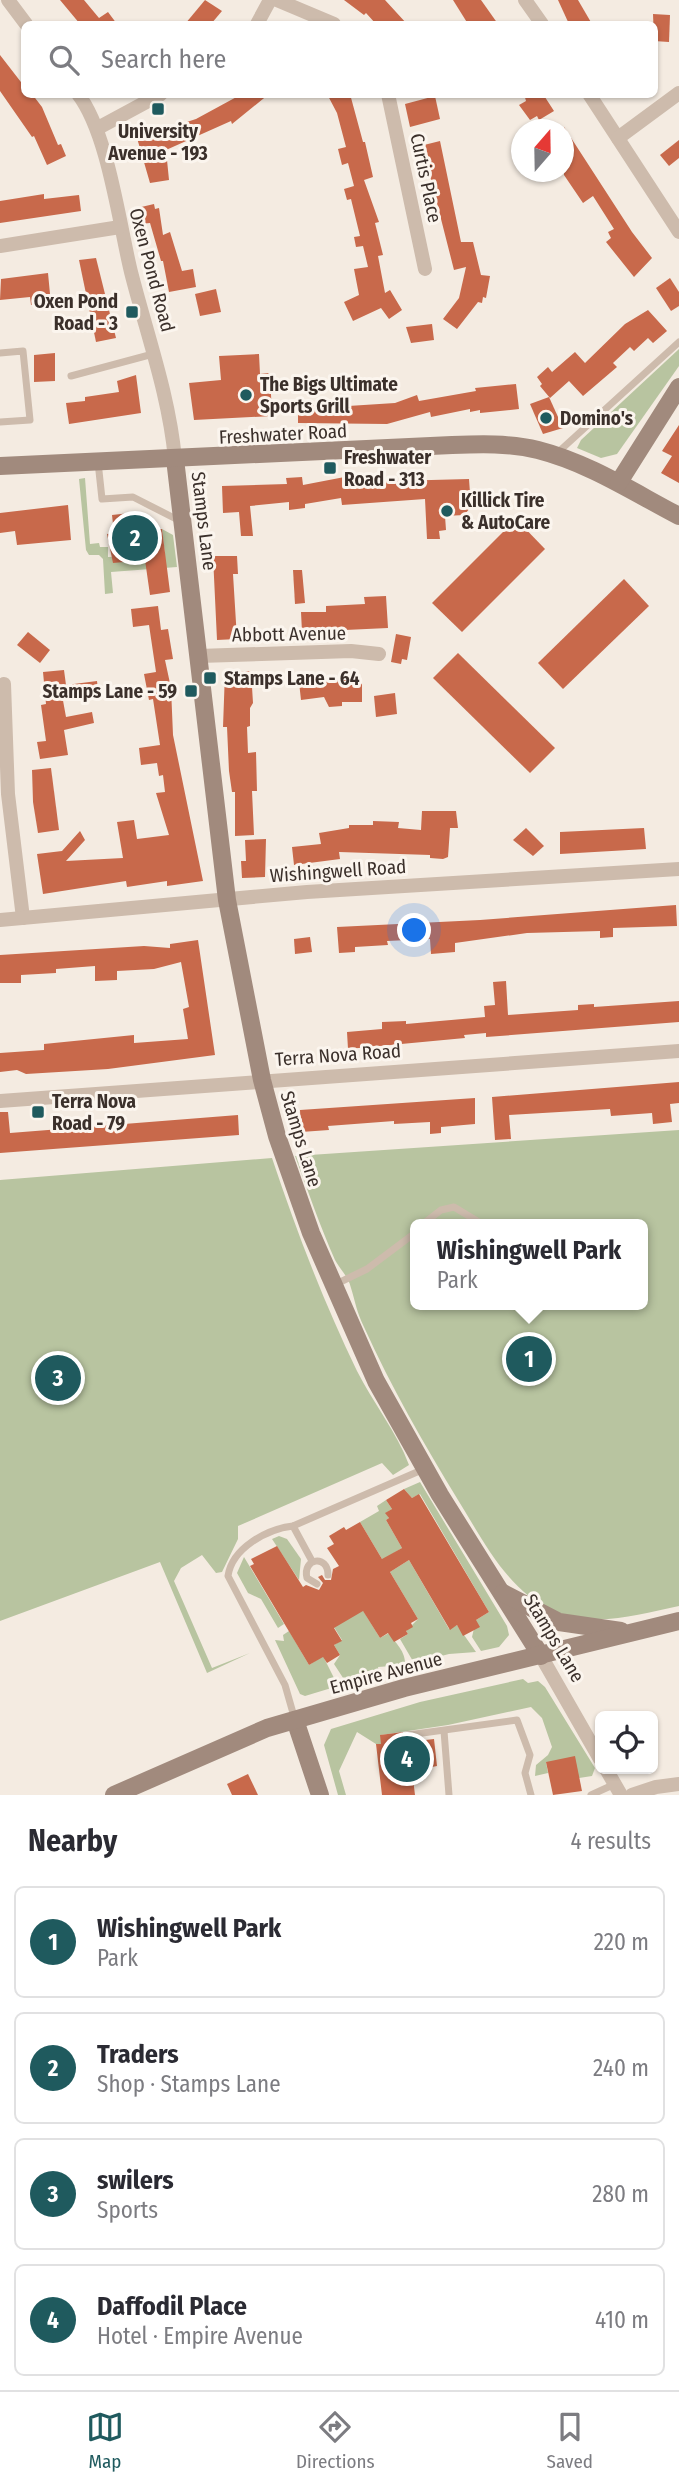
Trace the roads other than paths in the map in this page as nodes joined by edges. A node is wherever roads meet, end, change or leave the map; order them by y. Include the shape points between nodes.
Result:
1 (8, 0) edge
2 (270, 0) edge
3 (277, 0) edge
4 (525, 0) edge
5 (24, 21) edge
6 (259, 21) edge
7 (327, 21) edge
8 (540, 21) edge
9 (679, 93) edge
10 (80, 98) edge
11 (154, 98) edge
12 (389, 98) edge
13 (592, 98) edge
14 (98, 128) junction
15 (618, 138) junction
16 (120, 227) junction
17 (679, 232) edge
18 (0, 246) edge
19 (425, 269) dead end
20 (679, 342) edge
21 (0, 353) edge
22 (154, 354) junction
23 (71, 376) dead end
24 (679, 387) edge
25 (0, 422) edge
26 (555, 455) junction
27 (175, 460) junction
28 (98, 461) junction
29 (0, 466) edge
30 (619, 482) junction
31 (679, 516) edge
32 (184, 523) junction
33 (379, 654) dead end
34 (199, 656) junction
35 (4, 684) dead end
36 (679, 870) edge
37 (227, 900) junction
38 (23, 918) junction
39 (0, 920) edge
40 (679, 1051) edge
41 (262, 1080) junction
42 (0, 1101) edge
43 (430, 1219) edge
44 (474, 1219) edge
45 (410, 1237) edge
46 (334, 1285) junction
47 (425, 1468) junction
48 (293, 1526) junction
49 (312, 1561) junction
50 (328, 1575) dead end
51 (317, 1584) dead end
52 (503, 1593) junction
53 (679, 1621) edge
54 (629, 1634) junction
55 (541, 1656) junction
56 (295, 1720) junction
57 (444, 1731) junction
58 (408, 1735) dead end
59 (595, 1750) edge
60 (609, 1774) edge
61 (679, 1784) edge
62 (618, 1790) edge
63 (114, 1795) edge
64 (320, 1795) edge
65 (449, 1795) edge
66 (531, 1795) edge
67 (591, 1795) edge
68 (632, 1795) edge

1 - 5 street
2 - 6 street
3 - 7 street
4 - 8 street
9 - 15 street
10 - 14 street, Oxen Pond Road
11 - 14 street
12 - 19 street, Curtis Place
13 - 15 street
14 - 16 street, Oxen Pond Road
15 - 17 street
16 - 18 street
16 - 22 street, Oxen Pond Road
20 - 26 lane
21 - 25 lane via 23,351 30,420
22 - 23 lane
22 - 27 street, Oxen Pond Road
24 - 30 main road
26 - 27 main road, Freshwater Road via 483,444
26 - 30 main road, Freshwater Road
27 - 28 main road, Freshwater Road
27 - 32 main road, Stamps Lane
28 - 29 main road, Freshwater Road
28 - 32 lane via 102,499 133,497
30 - 31 main road, Freshwater Road
32 - 34 main road, Stamps Lane
33 - 34 street, Abbott Avenue
34 - 37 main road, Stamps Lane
35 - 38 street via 9,803
36 - 37 street, Wishingwell Road
37 - 38 street, Wishingwell Road
37 - 41 main road, Stamps Lane
38 - 39 street, Wishingwell Road
40 - 41 street, Terra Nova Road
41 - 42 street, Terra Nova Road
41 - 46 main road, Stamps Lane via 297,1197
43 - 44 lane via 440,1210 454,1207
45 - 46 lane via 367,1269
46 - 47 main road, Stamps Lane via 376,1381
47 - 48 lane
47 - 52 main road, Stamps Lane
48 - 49 lane
48 - 56 lane via 281,1527 243,1548 228,1576 285,1685
49 - 50 lane via 323,1562
49 - 51 lane via 305,1574
52 - 54 main road via 559,1622
52 - 55 main road, Stamps Lane
53 - 54 main road, Empire Avenue
54 - 55 main road, Empire Avenue
55 - 56 main road, Empire Avenue via 404,1688
55 - 59 street, Stamps Lane
56 - 63 main road, Empire Avenue via 238,1739
56 - 64 main road
57 - 58 lane
57 - 65 lane
57 - 66 lane via 516,1720 530,1755 525,1773
60 - 62 street
61 - 68 street
62 - 67 lane

